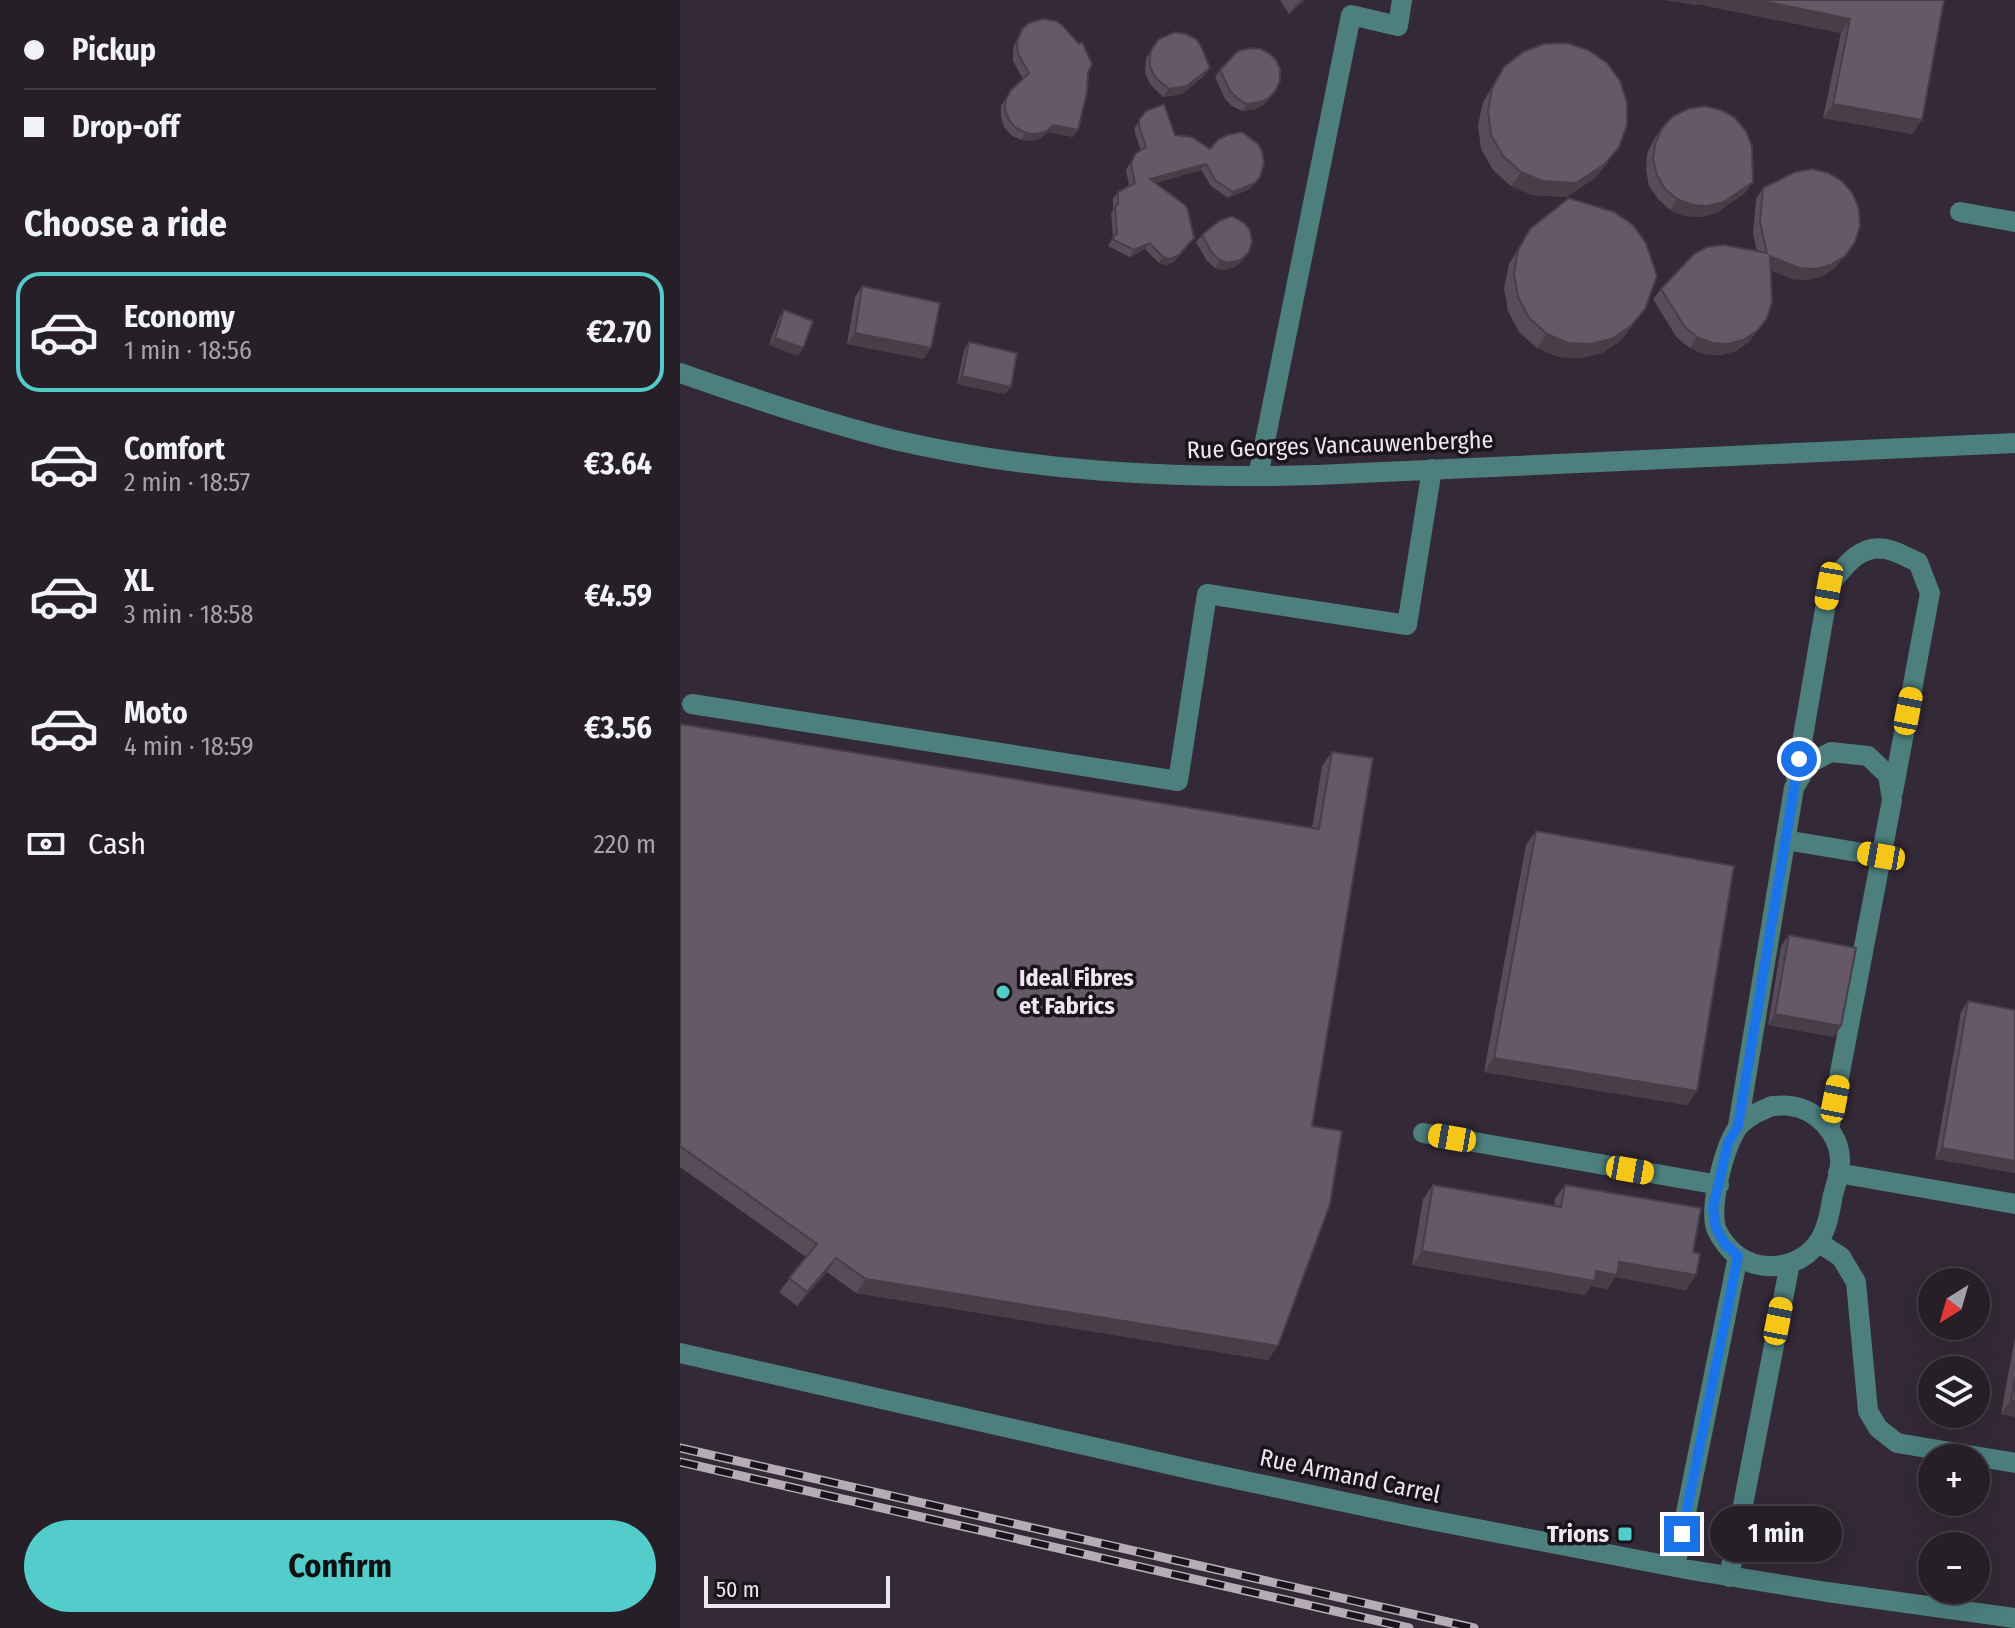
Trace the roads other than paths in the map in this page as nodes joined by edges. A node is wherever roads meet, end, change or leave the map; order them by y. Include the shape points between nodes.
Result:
1 (1402, 0) edge
2 (1960, 212) dead end
3 (2015, 222) edge
4 (680, 373) edge
5 (2015, 443) edge
6 (1432, 469) junction
7 (1258, 476) junction
8 (692, 704) dead end
9 (1794, 788) junction
10 (1892, 800) junction
11 (1785, 840) junction
12 (1881, 856) junction
13 (1738, 1126) junction
14 (1829, 1130) junction
15 (1423, 1133) dead end
16 (1838, 1173) junction
17 (1719, 1185) junction
18 (2015, 1204) edge
19 (1818, 1242) junction
20 (1738, 1256) junction
21 (1790, 1263) junction
22 (680, 1353) edge
23 (1918, 1446) edge
24 (1990, 1458) edge
25 (1990, 1459) edge
26 (2015, 1463) edge
27 (2015, 1472) edge
28 (1675, 1567) junction
29 (1729, 1577) junction
30 (2015, 1618) edge

1 - 7 street via 1398,26 1351,15
2 - 3 street
4 - 7 street, Rue Georges Vancauwenberghe via 835,424 946,450 1095,471
5 - 6 street, Rue Georges Vancauwenberghe
6 - 7 street, Rue Georges Vancauwenberghe
6 - 8 street via 1407,625 1207,594 1178,781
9 - 10 street via 1808,764 1831,752 1868,756 1888,775
9 - 10 street via 1829,586 1846,563 1866,550 1890,549 1918,562 1930,593
9 - 11 street
10 - 12 street
11 - 12 street
11 - 13 street
12 - 14 street
13 - 14 street via 1753,1113 1792,1106 1810,1112
13 - 17 street via 1728,1143
14 - 16 street via 1839,1151
15 - 17 street
16 - 18 street
16 - 19 street
17 - 20 street via 1713,1208 1716,1228
19 - 21 street
19 - 23 street via 1841,1257 1856,1282 1868,1411 1878,1428 1897,1443
20 - 21 street via 1772,1267
20 - 28 street
21 - 29 street
22 - 28 street, Rue Armand Carrel via 1238,1480
24 - 26 street
25 - 27 street
28 - 29 street, Rue Armand Carrel
29 - 30 street, Rue Armand Carrel

